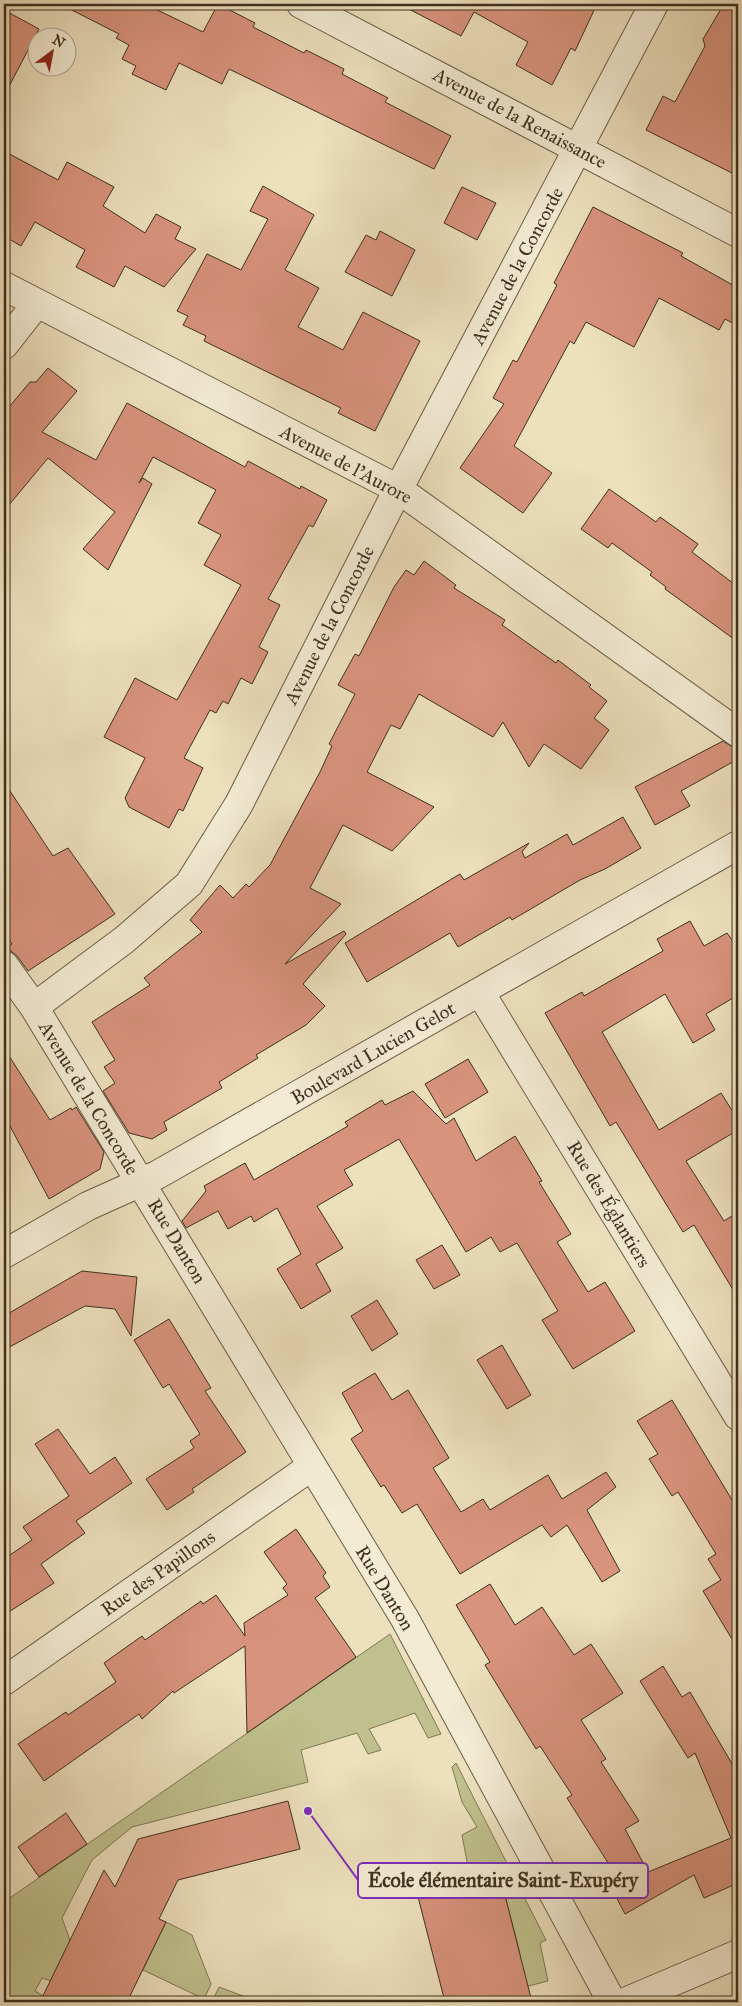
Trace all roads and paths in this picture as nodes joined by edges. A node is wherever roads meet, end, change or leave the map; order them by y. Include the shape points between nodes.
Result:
1 (301, 4) edge
2 (654, 4) edge
3 (579, 150) junction
4 (738, 233) edge
5 (4, 286) edge
6 (37, 303) junction
7 (4, 345) edge
8 (398, 489) junction
9 (738, 734) edge
10 (738, 845) edge
11 (4, 965) edge
12 (480, 992) junction
13 (34, 1006) junction
14 (142, 1184) junction
15 (4, 1254) edge
16 (738, 1416) edge
17 (312, 1466) junction
18 (4, 1680) edge
19 (738, 1954) edge
20 (612, 2002) edge
21 (625, 2002) edge

1 - 3 street, Avenue de la Renaissance
2 - 3 street, Avenue de la Concorde
3 - 4 street, Avenue de la Renaissance
3 - 8 street, Avenue de la Concorde
5 - 6 street, Avenue de l'Aurore
6 - 7 street
6 - 8 street, Avenue de l'Aurore
8 - 9 street, Avenue de l'Aurore
8 - 13 street, Avenue de la Concorde via 239,804 189,884 124,940
10 - 12 street, Boulevard Lucien Gelot
11 - 13 street
12 - 14 street, Boulevard Lucien Gelot
12 - 16 street, Rue des Églantiers
13 - 14 street, Avenue de la Concorde
14 - 15 street, Boulevard Lucien Gelot via 88,1206
14 - 17 street, Rue Danton
17 - 18 street, Rue des Papillons
17 - 20 street, Rue Danton via 405,1620
19 - 21 street

